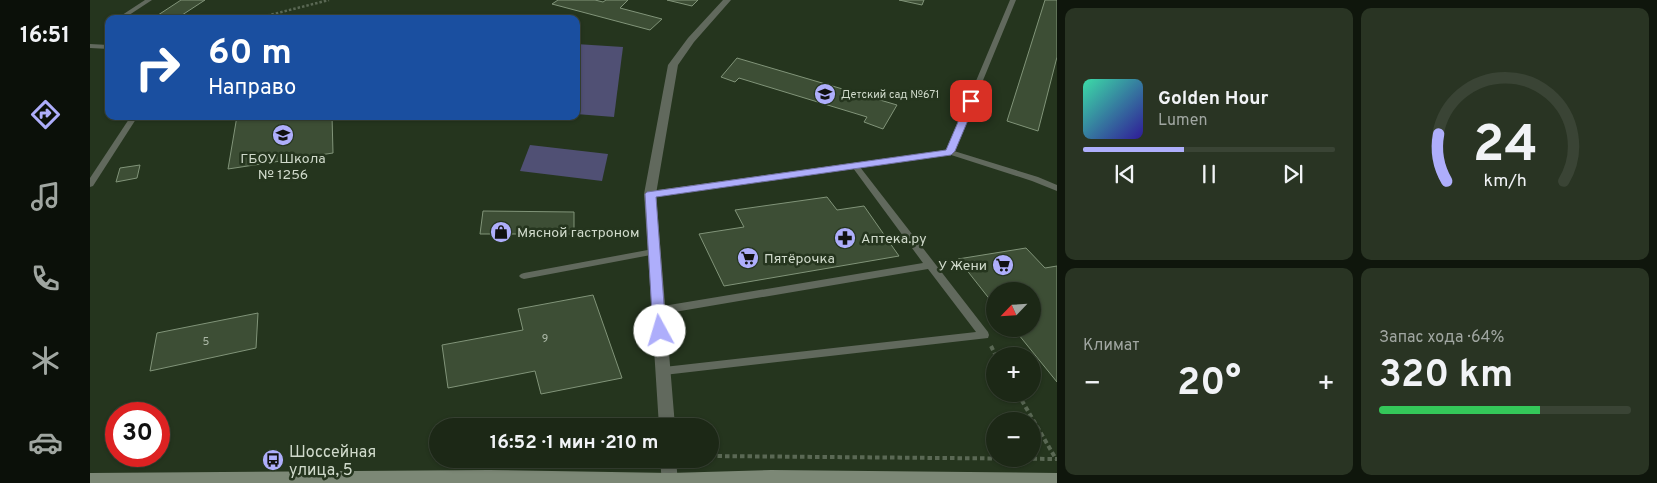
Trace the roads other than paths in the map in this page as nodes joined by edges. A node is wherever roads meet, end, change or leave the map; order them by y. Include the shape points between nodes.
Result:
1 (149, 0) edge
2 (727, 0) edge
3 (1012, 0) edge
4 (125, 15) edge
5 (90, 46) edge
6 (105, 47) edge
7 (132, 120) edge
8 (948, 152) junction
9 (856, 167) junction
10 (90, 184) edge
11 (1057, 188) edge
12 (650, 194) junction
13 (654, 252) junction
14 (930, 265) junction
15 (524, 276) dead end
16 (657, 312) junction
17 (664, 371) junction
18 (667, 418) edge
19 (669, 468) edge
20 (90, 481) edge
21 (1057, 481) edge
22 (670, 482) edge

1 - 4 lane
2 - 12 street via 673,65
3 - 8 lane
5 - 6 lane
7 - 10 lane
8 - 9 lane
8 - 11 lane
9 - 12 lane
9 - 14 lane
12 - 13 street
13 - 15 lane
13 - 16 street
14 - 16 lane
14 - 17 lane via 984,335
16 - 17 street
17 - 18 street
19 - 22 street
20 - 22 main road via 489,478
21 - 22 main road via 771,478

